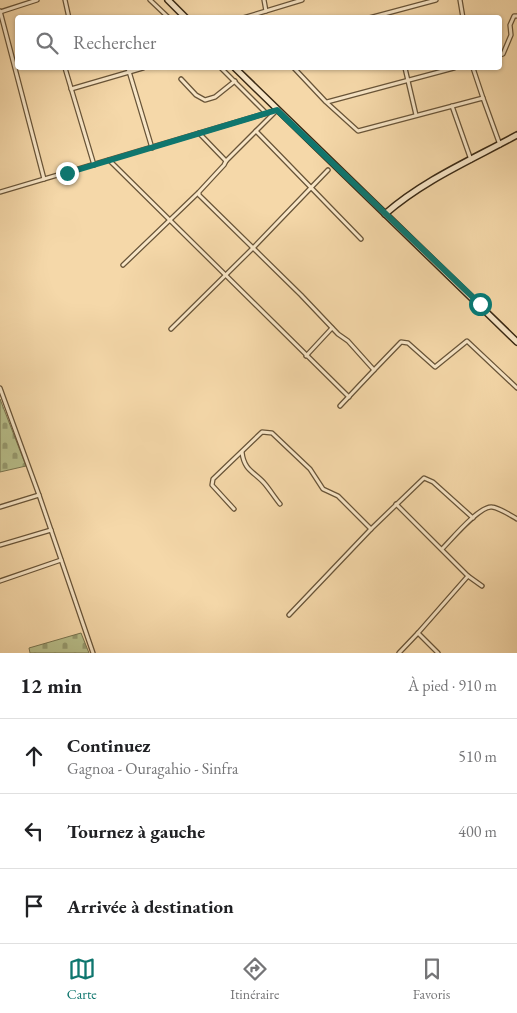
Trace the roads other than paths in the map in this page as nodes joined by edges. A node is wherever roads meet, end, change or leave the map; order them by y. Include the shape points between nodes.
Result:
1 (37, 0) edge
2 (65, 0) edge
3 (150, 0) edge
4 (168, 0) edge
5 (264, 0) edge
6 (302, 0) edge
7 (436, 0) edge
8 (460, 0) edge
9 (0, 11) edge
10 (266, 11) junction
11 (393, 11) junction
12 (68, 15) edge
13 (166, 15) edge
14 (183, 15) edge
15 (251, 15) edge
16 (379, 15) edge
17 (394, 15) edge
18 (462, 15) edge
19 (517, 16) edge
20 (502, 54) edge
21 (15, 68) edge
22 (15, 70) edge
23 (66, 70) edge
24 (129, 70) edge
25 (224, 70) edge
26 (237, 70) edge
27 (296, 70) edge
28 (406, 70) edge
29 (446, 70) edge
30 (475, 70) edge
31 (182, 79) dead end
32 (408, 79) junction
33 (235, 81) junction
34 (71, 89) junction
35 (483, 98) junction
36 (326, 102) junction
37 (452, 106) junction
38 (277, 110) junction
39 (266, 113) junction
40 (416, 115) junction
41 (256, 131) junction
42 (199, 134) junction
43 (517, 135) edge
44 (500, 145) junction
45 (152, 148) junction
46 (109, 160) junction
47 (471, 160) junction
48 (226, 161) junction
49 (94, 165) junction
50 (328, 170) dead end
51 (44, 179) junction
52 (311, 187) junction
53 (0, 192) edge
54 (199, 192) junction
55 (385, 214) junction
56 (169, 220) junction
57 (361, 239) dead end
58 (253, 248) junction
59 (123, 265) dead end
60 (225, 276) junction
61 (332, 328) junction
62 (171, 329) dead end
63 (517, 342) edge
64 (306, 356) junction
65 (374, 370) junction
66 (0, 388) edge
67 (517, 388) edge
68 (349, 397) junction
69 (340, 406) dead end
70 (242, 452) junction
71 (39, 495) junction
72 (280, 504) dead end
73 (396, 504) junction
74 (0, 507) edge
75 (234, 509) dead end
76 (472, 518) junction
77 (517, 519) edge
78 (371, 529) junction
79 (50, 530) junction
80 (0, 545) edge
81 (442, 549) junction
82 (61, 560) junction
83 (468, 576) junction
84 (0, 581) edge
85 (482, 586) dead end
86 (289, 615) dead end
87 (418, 633) junction
88 (93, 653) edge
89 (398, 653) edge
90 (438, 653) edge

1 - 9 street
2 - 12 street
3 - 13 street
4 - 14 main road
5 - 10 street
6 - 10 street
7 - 11 street
8 - 18 street
9 - 21 street
10 - 15 street
11 - 16 street
11 - 17 street
19 - 20 street via 510,24 512,35
22 - 51 street
23 - 34 street
24 - 34 street
24 - 45 street
25 - 33 street
26 - 38 main road
27 - 36 street
28 - 32 street
29 - 32 street
30 - 35 street
31 - 33 street via 205,100
32 - 36 street
32 - 40 street
33 - 39 street
34 - 49 street
35 - 37 street
35 - 44 street
36 - 40 street via 358,131
37 - 40 street
37 - 47 street
38 - 39 street
38 - 41 street
38 - 55 main road
39 - 42 street
41 - 48 street
41 - 52 street
42 - 45 street
42 - 48 street
43 - 44 main road
44 - 47 main road
45 - 46 street
46 - 49 street
46 - 56 street
47 - 55 main road via 416,190
48 - 54 street
49 - 51 street
50 - 52 street
51 - 53 street
52 - 57 street
52 - 58 street
54 - 56 street
54 - 58 street
55 - 63 main road
56 - 59 street
56 - 60 street
58 - 60 street
58 - 61 street
60 - 62 street
60 - 64 street
61 - 64 street
61 - 65 street
64 - 68 street
65 - 67 street via 401,342 408,343 435,367 467,341
65 - 68 street
66 - 71 street
68 - 69 street
70 - 72 street via 243,462 264,482
70 - 75 street via 213,479 212,485
70 - 78 street via 262,432 272,433 310,469 323,488 338,496
71 - 74 street
71 - 79 street
73 - 76 street via 424,478 433,482
73 - 78 street
73 - 81 street
76 - 77 street via 490,507
76 - 81 street
78 - 86 street
79 - 80 street
79 - 82 street
81 - 83 street
82 - 84 street
82 - 88 street
83 - 85 street
83 - 87 street
87 - 89 street
87 - 90 street

